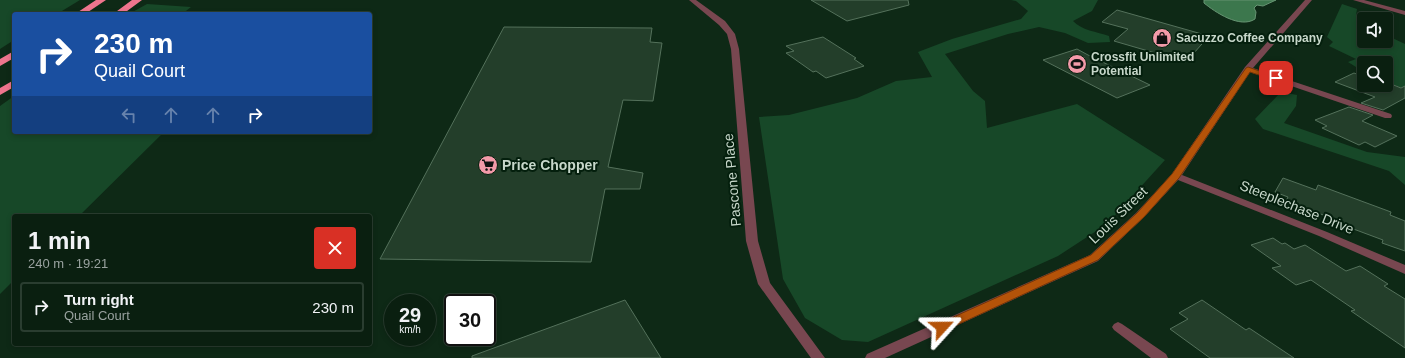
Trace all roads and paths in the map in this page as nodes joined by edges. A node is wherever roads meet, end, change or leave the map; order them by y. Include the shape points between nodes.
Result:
1 (102, 0) edge
2 (138, 0) edge
3 (692, 0) edge
4 (1309, 0) edge
5 (1356, 0) edge
6 (82, 12) edge
7 (120, 12) edge
8 (1405, 13) edge
9 (12, 55) edge
10 (0, 63) edge
11 (1248, 69) junction
12 (12, 83) edge
13 (0, 92) edge
14 (1388, 116) dead end
15 (1176, 176) junction
16 (1405, 270) edge
17 (1118, 327) dead end
18 (818, 358) edge
19 (872, 358) edge
20 (1161, 358) edge

1 - 6 highway
2 - 7 highway
3 - 18 street, Pascone Place via 722,23 731,34 735,49 752,241 764,284
4 - 11 street, Louis Street
5 - 8 street
9 - 10 highway
11 - 14 street
11 - 15 street, Louis Street
12 - 13 highway
15 - 16 street, Steeplechase Drive via 1323,234
15 - 19 street, Louis Street via 1140,215 1094,258
17 - 20 street

